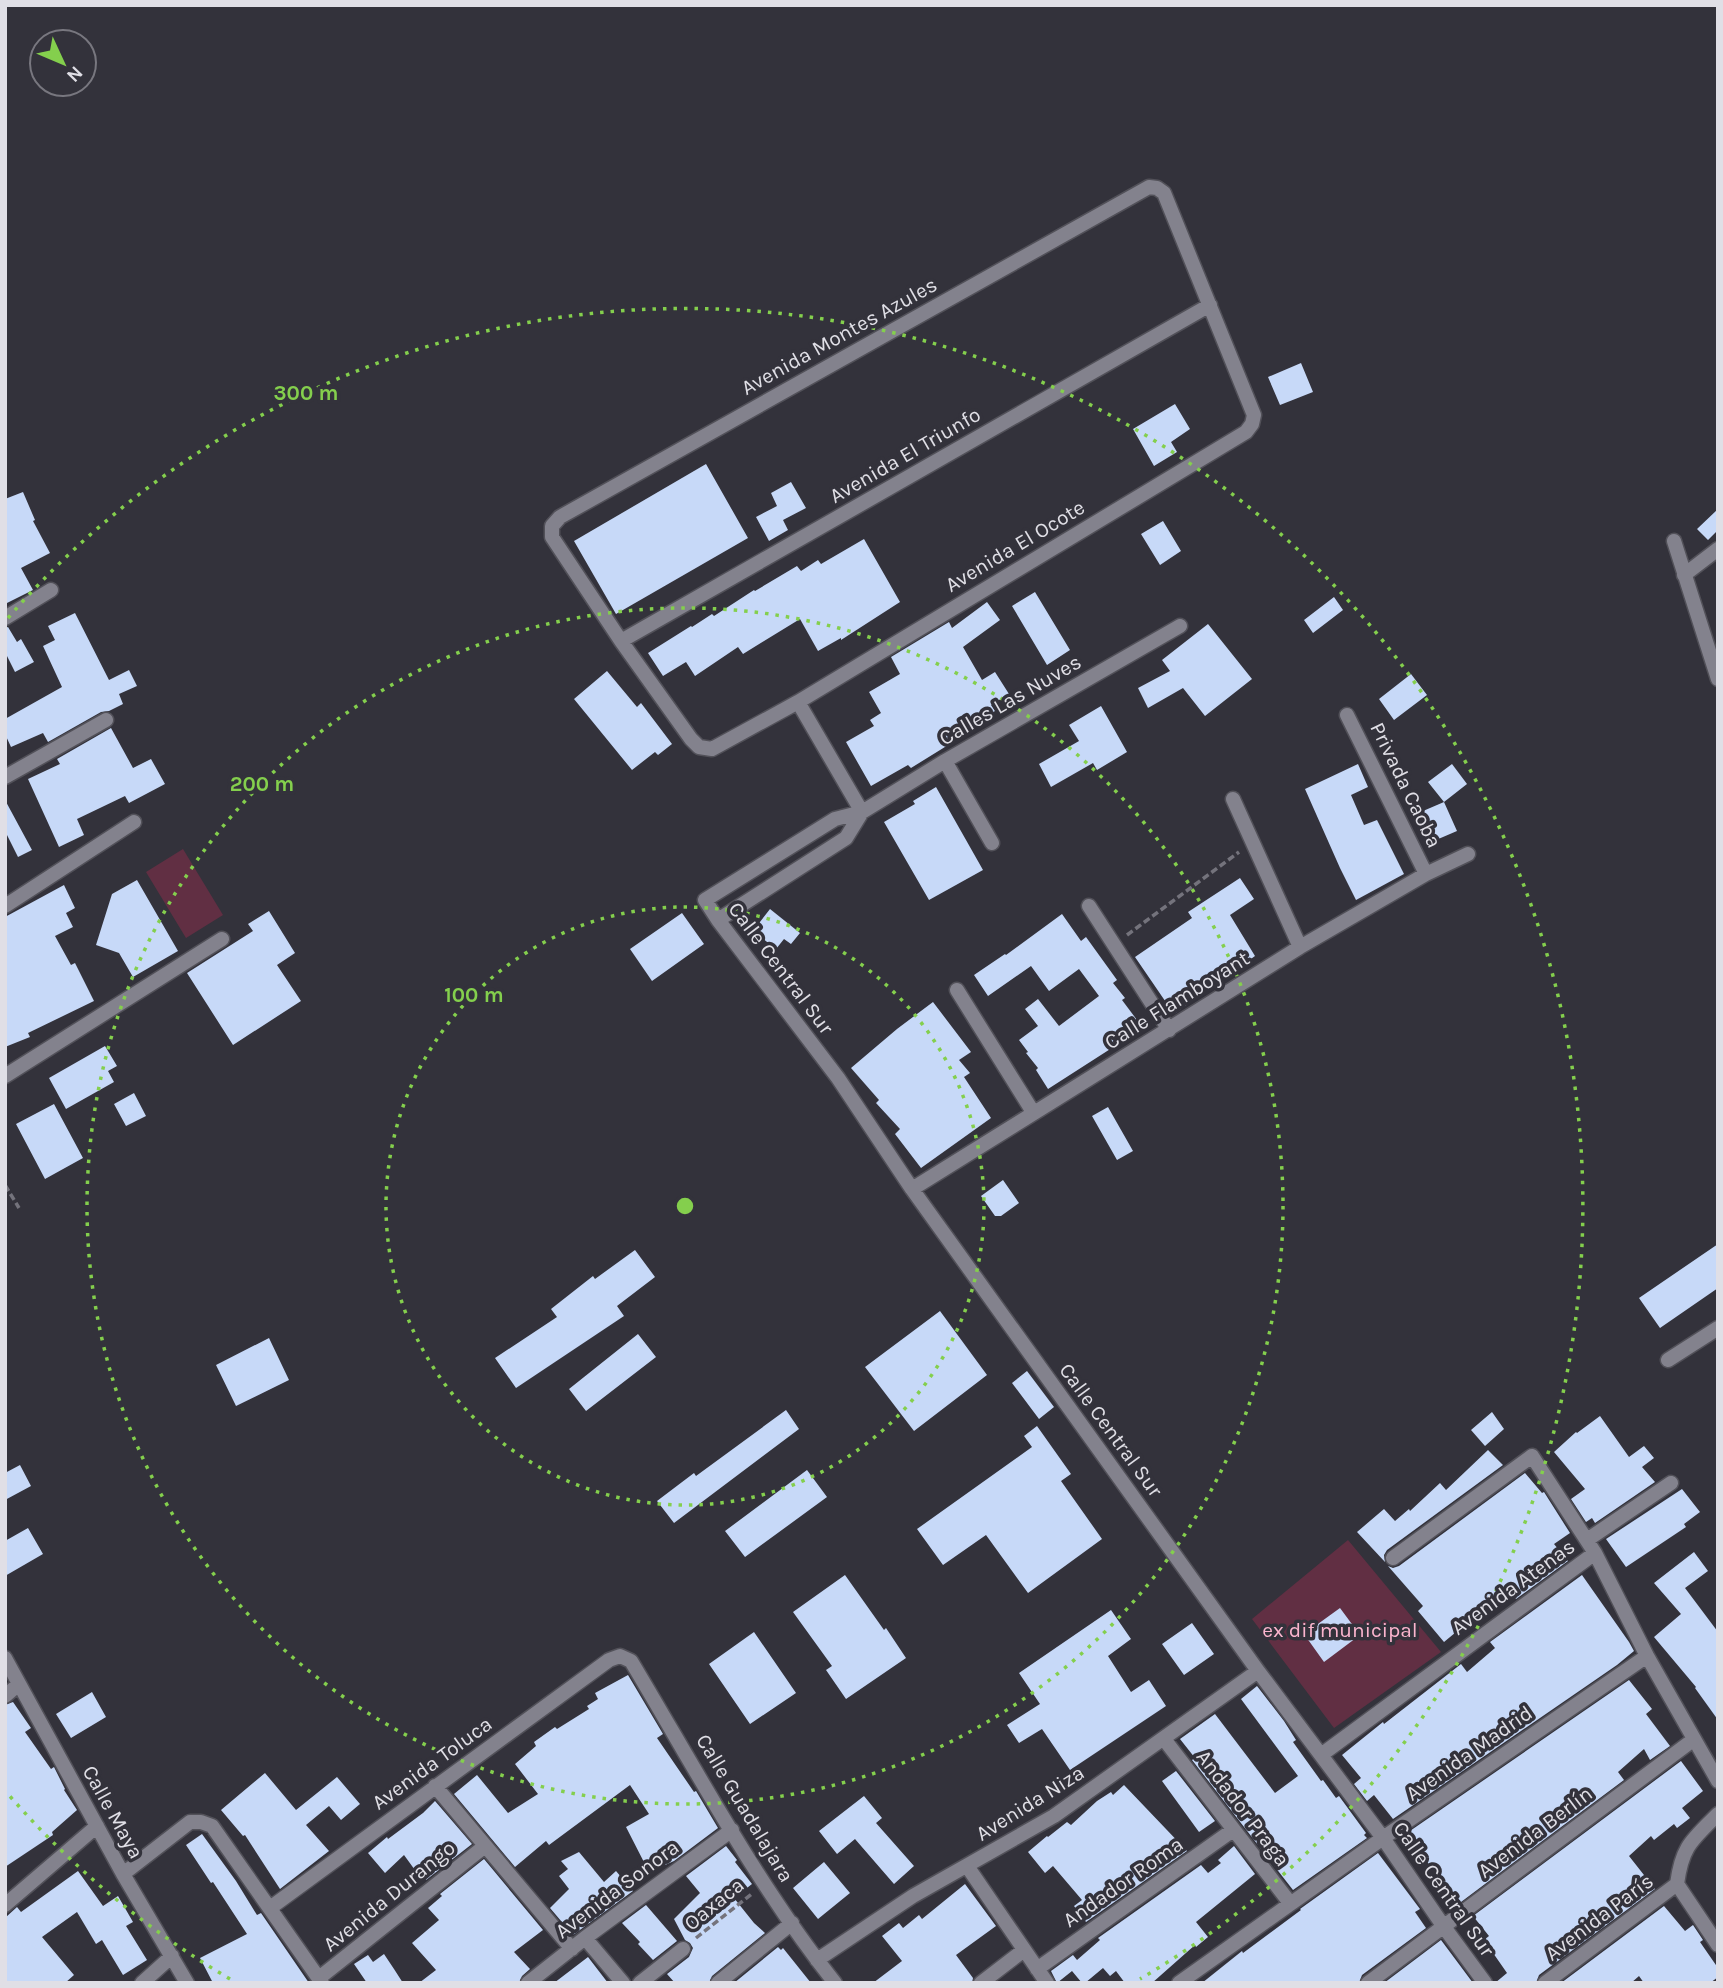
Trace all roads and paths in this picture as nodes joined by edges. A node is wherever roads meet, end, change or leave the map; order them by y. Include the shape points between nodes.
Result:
1 (1210, 305) junction
2 (1674, 541) dead end
3 (1718, 549) edge
4 (1685, 575) junction
5 (51, 590) dead end
6 (5, 618) edge
7 (1180, 626) dead end
8 (621, 641) junction
9 (1718, 679) edge
10 (798, 702) junction
11 (1347, 715) dead end
12 (106, 720) dead end
13 (945, 761) junction
14 (5, 777) edge
15 (1233, 799) dead end
16 (862, 812) junction
17 (135, 822) dead end
18 (1252, 842) junction
19 (992, 844) dead end
20 (1468, 854) dead end
21 (1426, 874) junction
22 (705, 900) joint
23 (1089, 905) dead end
24 (5, 906) edge
25 (718, 920) junction
26 (222, 939) dead end
27 (1114, 945) junction
28 (1300, 947) junction
29 (957, 990) dead end
30 (1169, 1030) junction
31 (5, 1076) edge
32 (1033, 1112) junction
33 (5, 1185) edge
34 (912, 1189) junction
35 (19, 1208) dead end
36 (1718, 1328) edge
37 (1668, 1360) dead end
38 (1671, 1483) dead end
39 (1591, 1547) junction
40 (1393, 1558) dead end
41 (620, 1656) joint
42 (1647, 1656) junction
43 (5, 1658) edge
44 (1258, 1671) junction
45 (19, 1684) junction
46 (5, 1696) edge
47 (1164, 1739) junction
48 (1693, 1740) junction
49 (1321, 1755) junction
50 (1718, 1781) edge
51 (435, 1786) junction
52 (1718, 1814) edge
53 (97, 1826) junction
54 (1233, 1829) junction
55 (732, 1830) junction
56 (1382, 1838) junction
57 (485, 1846) junction
58 (967, 1866) junction
59 (123, 1874) junction
60 (765, 1883) junction
61 (1677, 1884) junction
62 (1290, 1903) junction
63 (5, 1905) edge
64 (270, 1908) junction
65 (792, 1923) junction
66 (1444, 1927) junction
67 (585, 1938) junction
68 (1718, 1945) edge
69 (572, 1949) junction
70 (683, 1949) joint
71 (1024, 1950) junction
72 (172, 1956) junction
73 (817, 1960) junction
74 (1037, 1969) junction
75 (321, 1980) edge
76 (142, 1983) edge
77 (187, 1983) edge
78 (528, 1983) edge
79 (623, 1983) edge
80 (640, 1983) edge
81 (718, 1983) edge
82 (835, 1983) edge
83 (981, 1983) edge
84 (1046, 1983) edge
85 (1179, 1983) edge
86 (1368, 1983) edge
87 (1485, 1983) edge
88 (1545, 1983) edge

1 - 8 street, Avenida El Triunfo
1 - 8 street, Avenida Montes Azules via 1164,193 1149,187 560,517 552,526 552,537
1 - 10 street, Avenida El Ocote via 1254,415 1246,432
2 - 4 street
3 - 4 street
4 - 9 street
5 - 6 street
7 - 13 street, Calles Las Nuves
8 - 10 street, Avenida El Ocote via 699,747 712,749
10 - 16 street
11 - 21 street, Privada Caoba
12 - 14 street
13 - 16 street, Calles Las Nuves
13 - 19 street
15 - 18 street
16 - 22 street, Calles Las Nuves via 835,819
16 - 25 street, Calles Las Nuves via 846,838
17 - 24 street
18 - 27 path
18 - 28 street
20 - 21 street, Calle Flamboyant
21 - 28 street, Calle Flamboyant
22 - 25 street, Calle Central Sur
23 - 27 street
25 - 34 street, Calle Central Sur via 838,1078
26 - 31 street
27 - 30 street
28 - 30 street, Calle Flamboyant
29 - 32 street
30 - 32 street, Calle Flamboyant
32 - 34 street, Calle Flamboyant
33 - 35 path
34 - 44 street, Calle Central Sur
36 - 37 street
38 - 39 street, Avenida Atenas
39 - 40 street via 1532,1456
39 - 42 street
39 - 49 street, Avenida Atenas
41 - 51 street, Avenida Toluca
41 - 55 street, Calle Guadalajara via 631,1661
42 - 48 street
42 - 56 street, Avenida Madrid
43 - 45 street, Calle Maya
44 - 47 street, Avenida Niza
44 - 49 street, Calle Central Sur
45 - 46 street
45 - 53 street, Calle Maya
47 - 54 street, Andador Praga
47 - 58 street, Avenida Niza via 1054,1816
48 - 50 street
48 - 66 street, Avenida Berlín
49 - 56 street, Calle Central Sur
51 - 57 street
51 - 64 street, Avenida Toluca
52 - 61 street via 1689,1844
53 - 59 street, Calle Maya
53 - 63 street
54 - 62 street, Andador Praga
54 - 74 street, Andador Roma
55 - 60 street, Calle Guadalajara
55 - 67 street, Avenida Sonora
56 - 62 street, Avenida Madrid
56 - 66 street, Calle Central Sur
57 - 69 street
57 - 75 street, Avenida Durango
58 - 71 street
58 - 73 street, Avenida Niza
59 - 64 street via 190,1822 201,1822 212,1826
59 - 72 street, Calle Maya
60 - 65 street, Calle Guadalajara
60 - 70 path, Oaxaca
61 - 68 street
61 - 88 street, Avenida París
62 - 85 street, Avenida Madrid
64 - 75 street
65 - 73 street, Calle Guadalajara
65 - 81 street
66 - 86 street, Avenida Berlín
66 - 87 street, Calle Central Sur
67 - 69 street, Avenida Sonora
67 - 79 street
69 - 78 street, Avenida Sonora
70 - 80 street
71 - 74 street
71 - 83 street
72 - 76 street
72 - 77 street, Calle Maya
73 - 82 street, Calle Guadalajara
74 - 84 street

